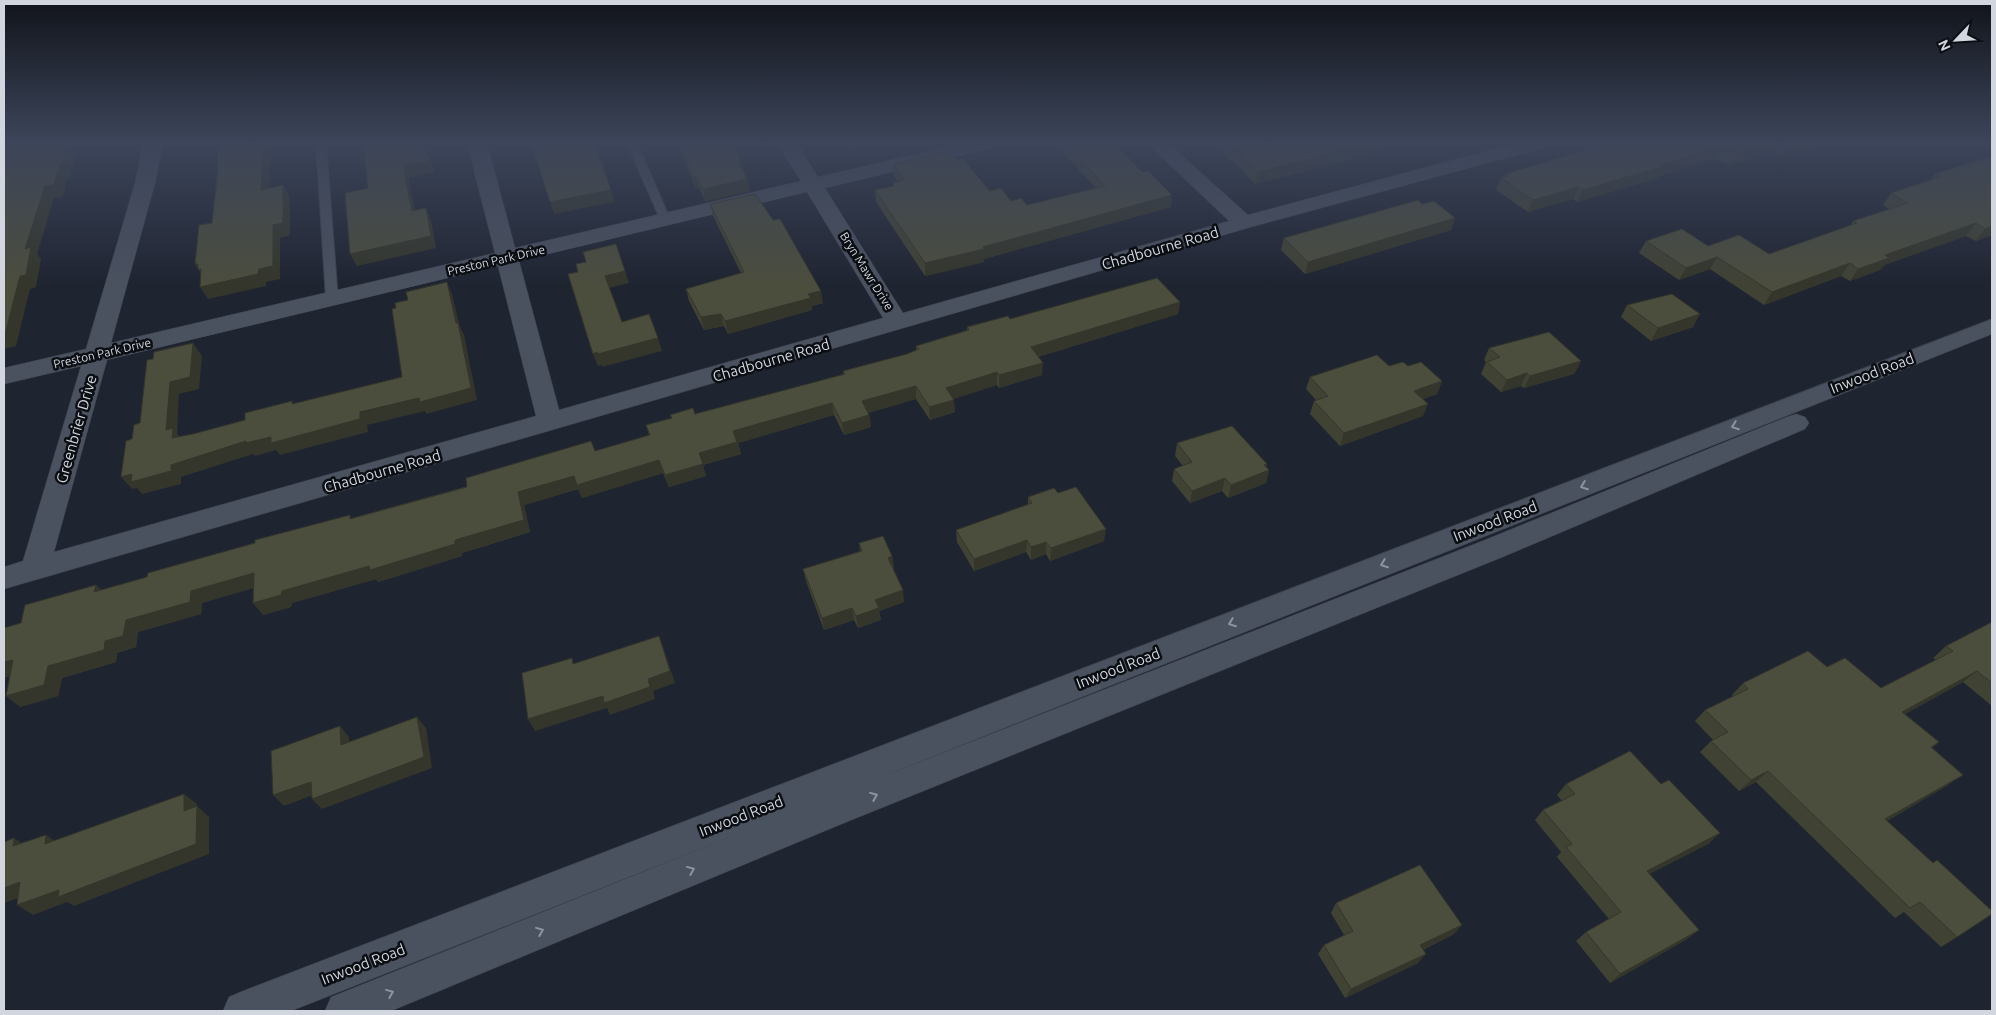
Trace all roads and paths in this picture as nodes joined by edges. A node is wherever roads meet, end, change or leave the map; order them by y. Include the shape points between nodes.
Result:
1 (143, 190) edge
2 (324, 190) edge
3 (489, 190) edge
4 (653, 190) edge
5 (786, 190) edge
6 (817, 190) edge
7 (1208, 190) edge
8 (1366, 190) edge
9 (665, 219) junction
10 (1244, 224) junction
11 (506, 258) junction
12 (332, 299) junction
13 (898, 323) junction
14 (1992, 326) edge
15 (1992, 345) edge
16 (98, 354) junction
17 (4, 376) edge
18 (550, 423) junction
19 (1432, 558) junction
20 (36, 569) junction
21 (4, 578) edge
22 (827, 798) junction
23 (243, 1011) edge
24 (345, 1011) edge

1 - 16 street, Greenbrier Drive
2 - 12 lane
3 - 11 street
4 - 9 lane
5 - 9 street, Preston Park Drive
6 - 13 street, Bryn Mawr Drive
7 - 10 street
8 - 10 street, Chadbourne Road
9 - 11 street, Preston Park Drive
10 - 13 street, Chadbourne Road
11 - 12 street, Preston Park Drive
11 - 18 street
12 - 16 street, Preston Park Drive
13 - 18 street, Chadbourne Road
14 -> 19 street, Inwood Road
15 - 19 street, Inwood Road
16 - 17 street, Preston Park Drive
16 - 20 street, Greenbrier Drive
18 - 20 street, Chadbourne Road
19 - 22 street, Inwood Road
20 - 21 street, Chadbourne Road
22 - 23 street, Inwood Road
24 -> 22 street, Inwood Road

